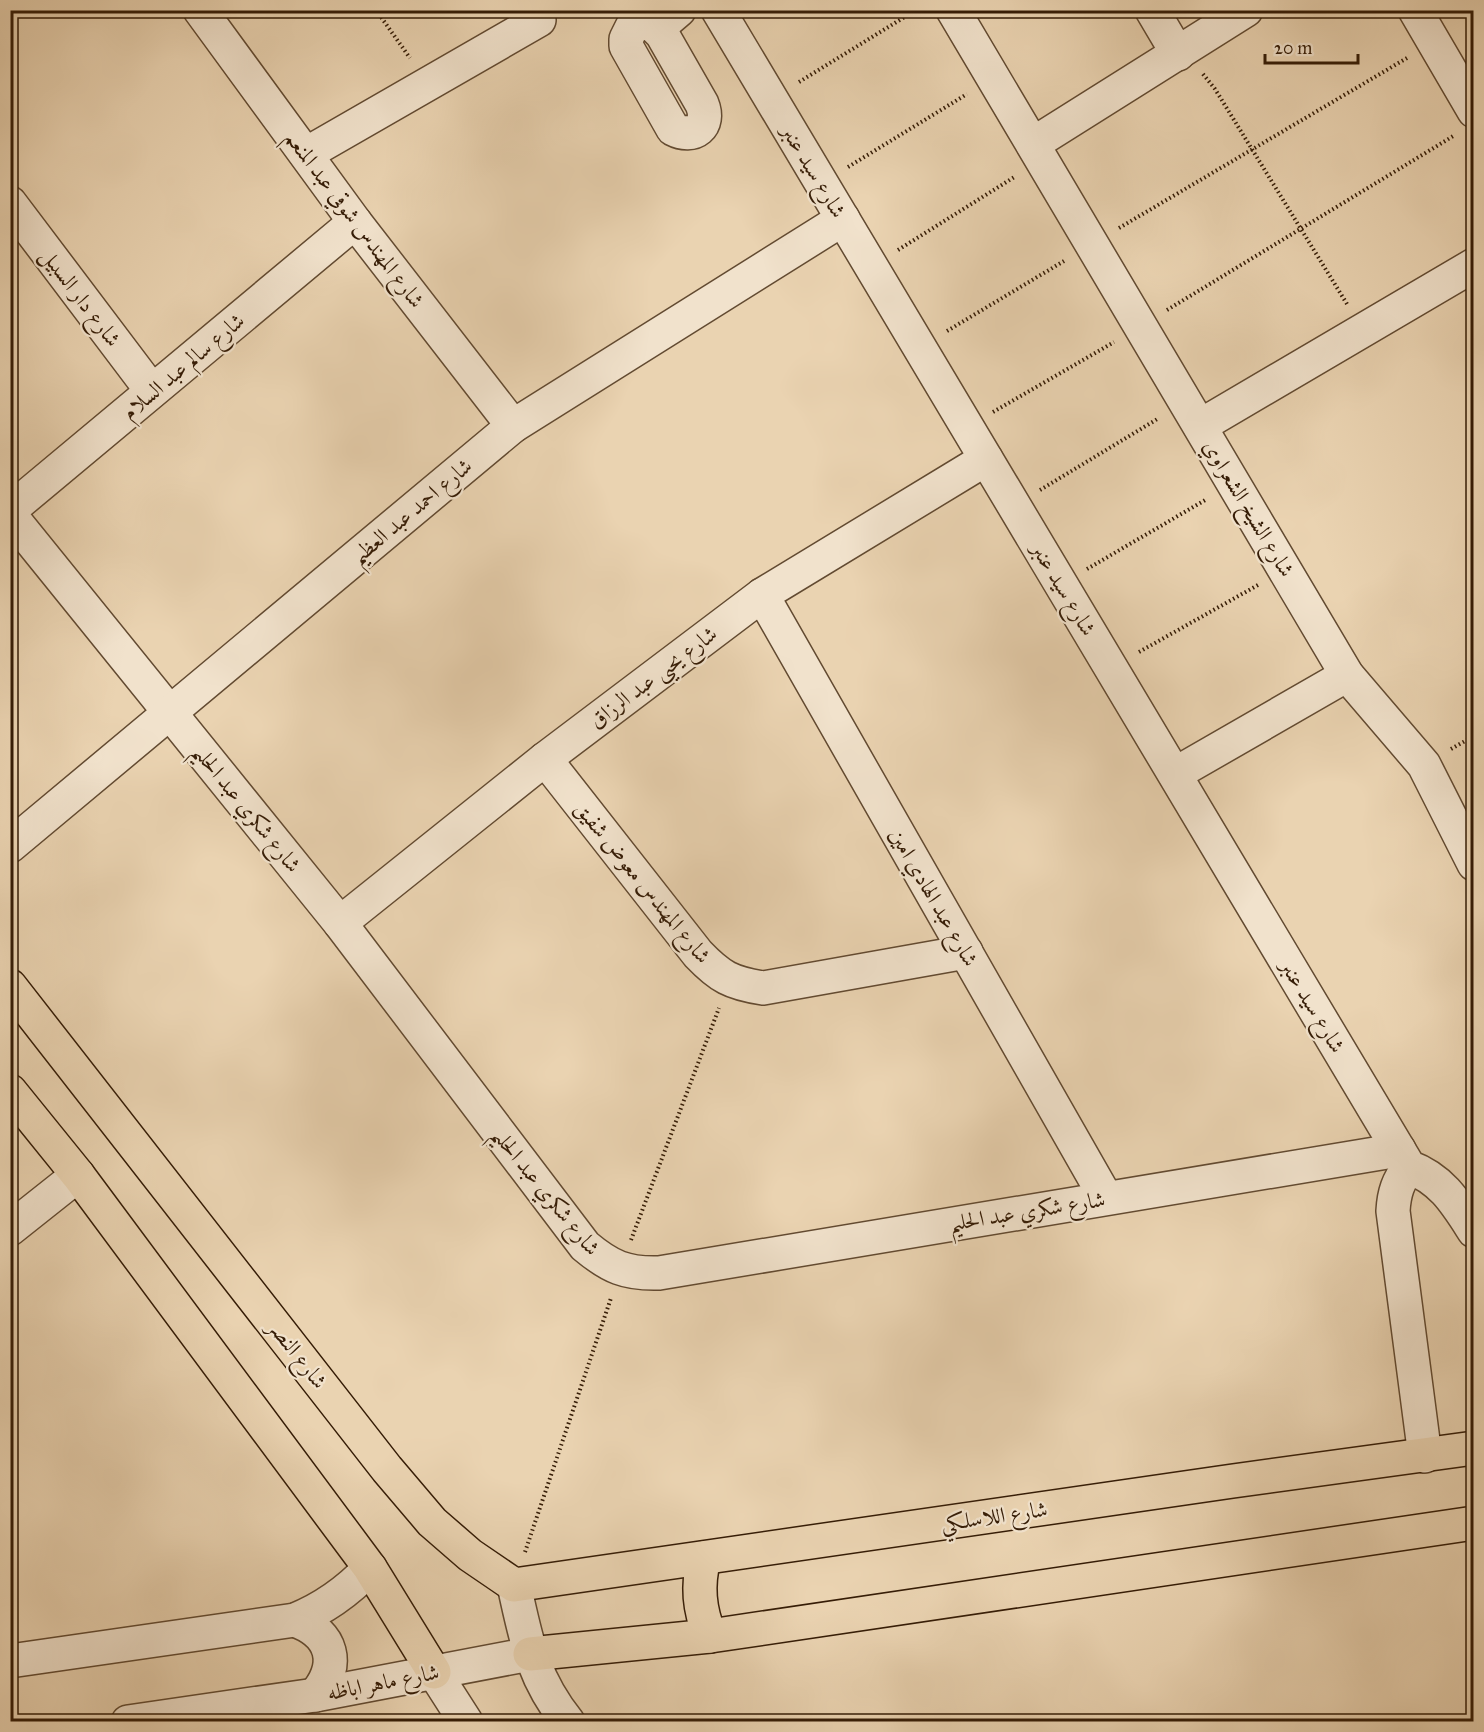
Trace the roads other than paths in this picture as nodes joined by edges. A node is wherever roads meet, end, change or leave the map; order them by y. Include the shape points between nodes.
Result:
1 (200, 10) edge
2 (718, 10) edge
3 (953, 10) edge
4 (1152, 10) edge
5 (1246, 10) edge
6 (1415, 10) edge
7 (539, 20) dead end
8 (1178, 54) junction
9 (1468, 120) edge
10 (1037, 152) junction
11 (306, 154) junction
12 (10, 203) edge
13 (843, 219) junction
14 (356, 222) junction
15 (1473, 265) edge
16 (152, 391) junction
17 (1193, 414) junction
18 (513, 426) junction
19 (986, 459) junction
20 (10, 510) edge
21 (10, 515) edge
22 (762, 595) junction
23 (1347, 675) junction
24 (170, 713) junction
25 (545, 759) junction
26 (1175, 774) junction
27 (10, 846) edge
28 (1473, 864) edge
29 (340, 923) junction
30 (966, 952) junction
31 (10, 986) edge
32 (10, 1091) edge
33 (1404, 1158) junction
34 (78, 1175) junction
35 (1106, 1198) junction
36 (10, 1229) edge
37 (1473, 1231) edge
38 (1473, 1448) edge
39 (1425, 1456) junction
40 (1473, 1523) edge
41 (704, 1558) junction
42 (370, 1568) junction
43 (514, 1585) junction
44 (295, 1620) junction
45 (710, 1636) junction
46 (530, 1654) junction
47 (10, 1661) edge
48 (434, 1672) junction
49 (315, 1695) junction
50 (128, 1722) edge
51 (466, 1722) edge
52 (568, 1722) edge

1 - 11 street, شارع المهندس شوقي عبد المنعم
2 - 13 street, شارع سيد عنبر
3 - 10 street, شارع الشيخ الشعراوي
4 - 8 street
5 - 8 street
6 - 9 street
7 - 11 street
8 - 10 street
10 - 17 street, شارع الشيخ الشعراوي
11 - 14 street, شارع المهندس شوقي عبد المنعم
12 - 16 street, شارع دار السبيل
13 - 18 street, شارع احمد عبد العظيم
13 - 19 street, شارع سيد عنبر
14 - 16 street, شارع سالم عبد السلام
14 - 18 street, شارع المهندس شوقي عبد المنعم
15 - 17 street via 1363,330
16 - 20 street, شارع سالم عبد السلام
17 - 23 street, شارع الشيخ الشعراوي
18 - 24 street, شارع احمد عبد العظيم
19 - 22 street, شارع يحيى عبد الرزاق
19 - 26 street, شارع سيد عنبر
21 - 24 street, شارع شكري عبد الحليم
22 - 25 street, شارع يحيى عبد الرزاق
22 - 30 street, شارع عبد الهادي امين
23 - 26 street
23 - 28 street, شارع الشيخ الشعراوي via 1424,765
24 - 27 street, شارع احمد عبد العظيم
24 - 29 street, شارع شكري عبد الحليم
25 - 29 street, شارع يحيى عبد الرزاق
25 - 30 street, شارع المهندس معوض شفيق via 698,954 715,972 738,984 763,988
26 - 33 street, شارع سيد عنبر
29 - 35 street, شارع شكري عبد الحليم via 585,1246 620,1269 639,1274 659,1273
30 - 35 street, شارع عبد الهادي امين
31 - 43 main road, شارع النصر via 432,1522 470,1555
32 - 34 main road
33 - 35 street, شارع شكري عبد الحليم
33 - 37 street via 1439,1183
33 - 39 street via 1393,1211
34 - 36 street
34 - 42 main road
38 - 39 main road, شارع اللاسلكي
39 - 41 main road, شارع اللاسلكي
40 - 45 main road
41 - 43 main road, شارع اللاسلكي
41 - 45 main road via 698,1598
42 - 44 street via 336,1599
42 - 48 main road
43 - 46 street
44 - 47 street
44 - 49 street via 323,1636 330,1651 325,1683
45 - 46 main road
46 - 48 street, شارع ماهر اباظه
46 - 52 street via 539,1678
48 - 49 street, شارع ماهر اباظه
48 - 51 street
49 - 50 street, شارع ماهر اباظه

